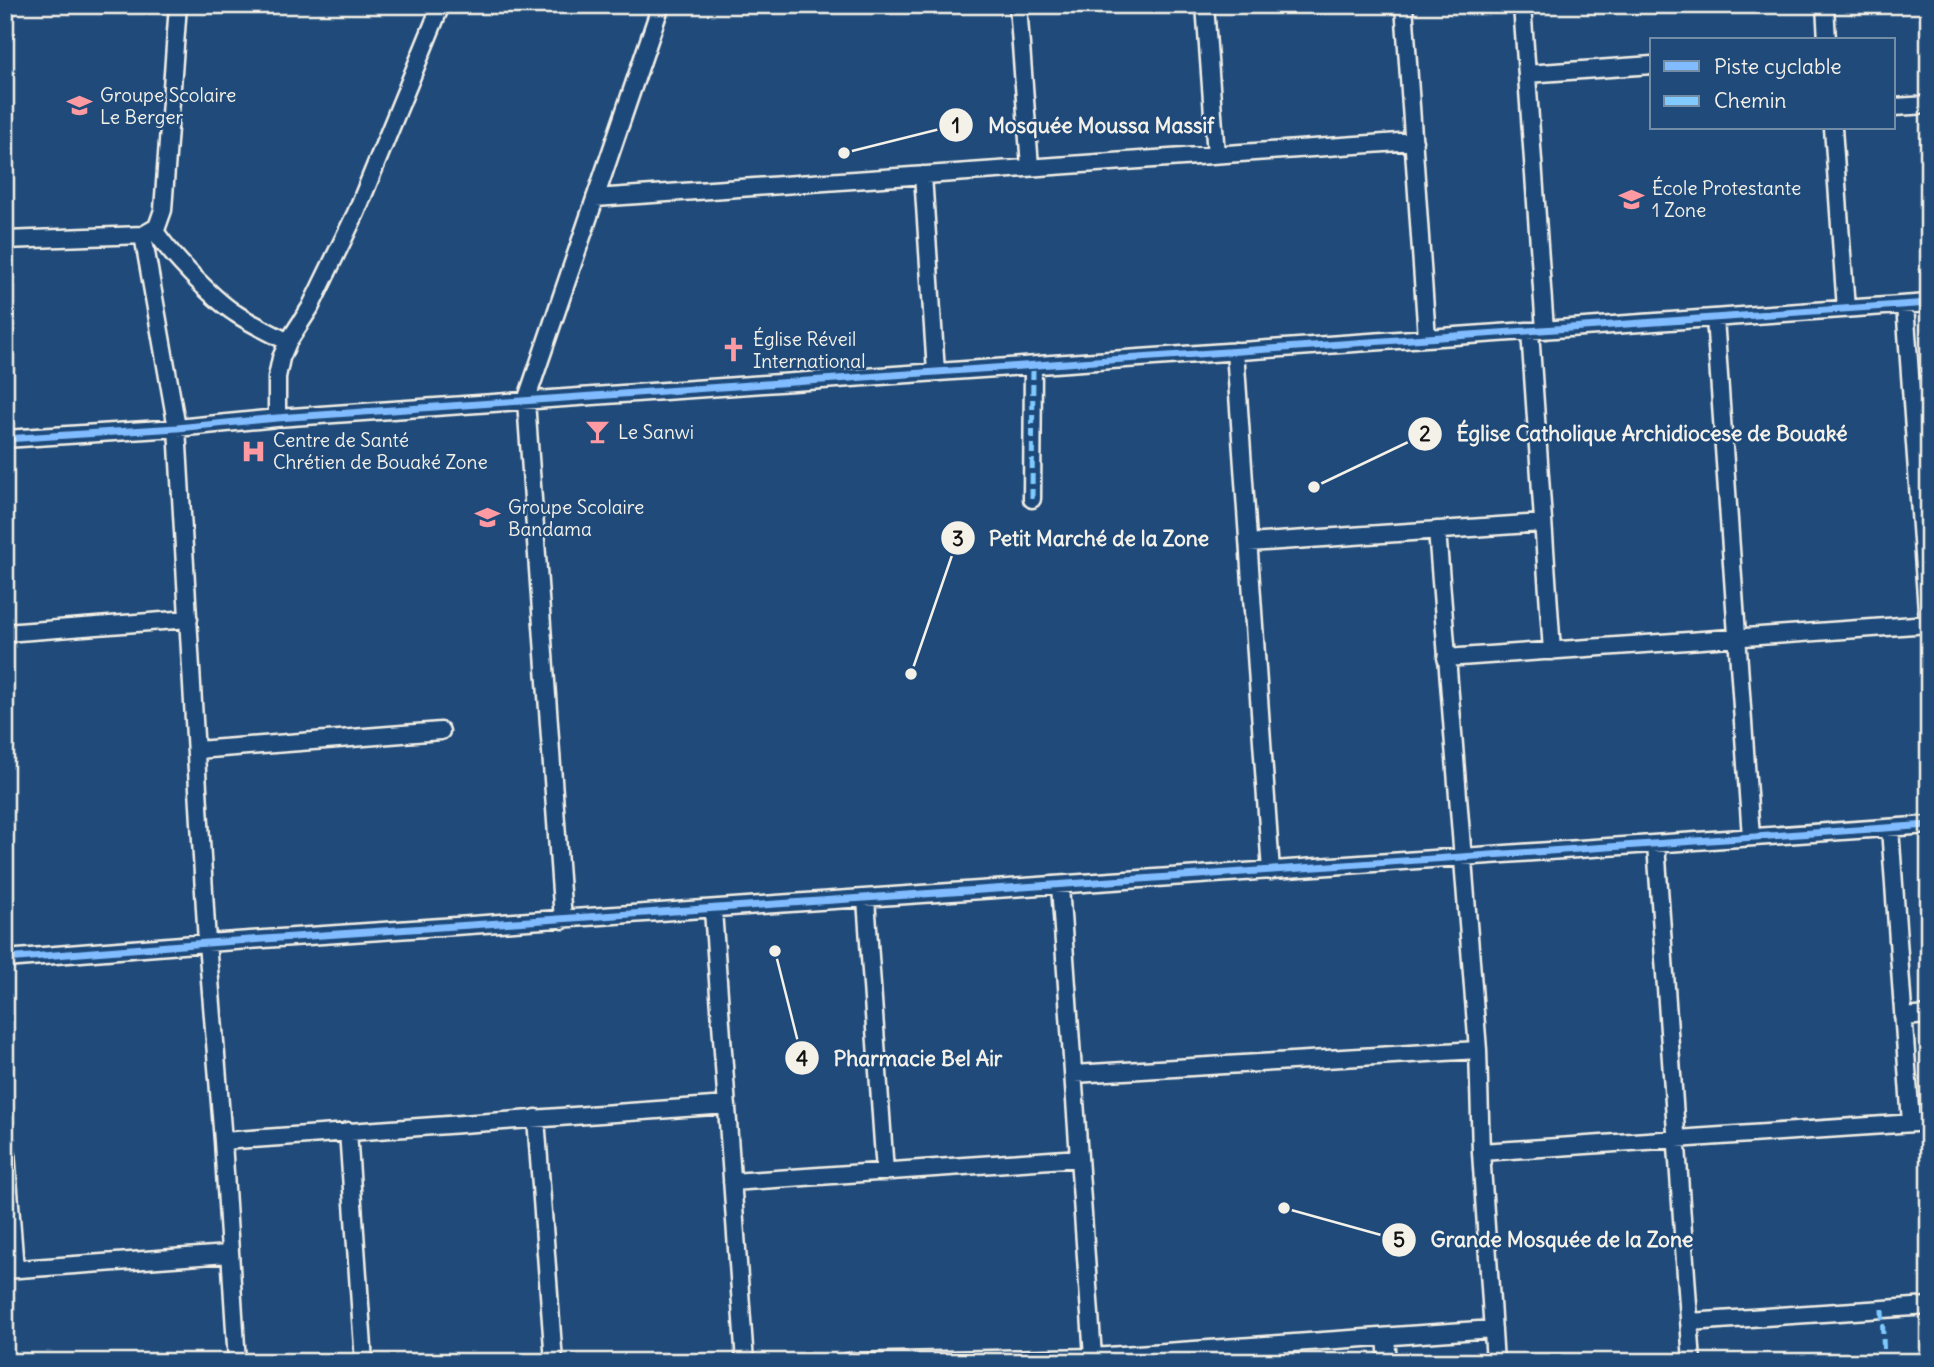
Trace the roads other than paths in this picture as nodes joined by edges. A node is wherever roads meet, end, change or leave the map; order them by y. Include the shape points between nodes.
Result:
1 (178, 5) edge
2 (441, 5) edge
3 (661, 5) edge
4 (1018, 5) edge
5 (1205, 5) edge
6 (1404, 5) edge
7 (1522, 5) edge
8 (1825, 5) edge
9 (1827, 38) edge
10 (1650, 65) edge
11 (1527, 74) junction
12 (1929, 105) edge
13 (1896, 107) edge
14 (1833, 130) edge
15 (1413, 141) junction
16 (1216, 155) junction
17 (1030, 167) junction
18 (922, 175) junction
19 (595, 198) junction
20 (149, 232) junction
21 (5, 240) edge
22 (1929, 303) edge
23 (1905, 305) junction
24 (1846, 309) junction
25 (1715, 318) junction
26 (1537, 330) junction
27 (1427, 338) junction
28 (288, 342) junction
29 (1235, 351) junction
30 (1033, 366) junction
31 (936, 372) junction
32 (526, 401) junction
33 (276, 418) junction
34 (177, 428) junction
35 (5, 439) edge
36 (1032, 499) dead end
37 (1543, 523) junction
38 (1437, 530) junction
39 (1249, 543) junction
40 (189, 619) junction
41 (1928, 624) edge
42 (5, 633) edge
43 (1737, 637) junction
44 (1552, 651) junction
45 (1446, 658) junction
46 (441, 732) dead end
47 (197, 750) junction
48 (1929, 825) edge
49 (1890, 828) junction
50 (1751, 837) junction
51 (1656, 844) junction
52 (1465, 857) junction
53 (1272, 871) junction
54 (1060, 886) junction
55 (866, 899) junction
56 (713, 910) junction
57 (564, 920) junction
58 (207, 943) junction
59 (5, 959) edge
60 (1929, 1015) edge
61 (1903, 1017) junction
62 (1478, 1050) junction
63 (1073, 1074) junction
64 (727, 1105) junction
65 (536, 1118) junction
66 (1929, 1122) edge
67 (1911, 1123) junction
68 (348, 1131) junction
69 (5, 1139) edge
70 (1677, 1139) junction
71 (223, 1141) junction
72 (1481, 1152) junction
73 (1079, 1158) junction
74 (885, 1172) junction
75 (732, 1182) junction
76 (229, 1254) junction
77 (10, 1270) edge
78 (1929, 1306) edge
79 (1689, 1322) junction
80 (1493, 1329) junction
81 (1386, 1337) junction
82 (1093, 1357) junction
83 (952, 1360) edge
84 (237, 1362) edge
85 (364, 1362) edge
86 (554, 1362) edge
87 (745, 1362) edge
88 (848, 1362) edge
89 (1388, 1362) edge
90 (1495, 1362) edge
91 (1692, 1362) edge

1 - 20 street via 163,210
2 - 28 street via 356,213 310,309
3 - 19 street
4 - 17 street
5 - 16 street
6 - 15 street
7 - 11 street
8 - 9 street
10 - 11 street
11 - 26 street
12 - 13 street
14 - 24 street
15 - 16 street
15 - 27 street
16 - 17 street
17 - 18 street
18 - 19 street
18 - 31 street
19 - 32 street
20 - 21 street
20 - 28 street via 235,313
20 - 34 street
22 - 23 street
23 - 24 street
23 - 41 street
24 - 25 street
25 - 26 street
25 - 43 street
26 - 27 street
26 - 37 street
27 - 29 street
28 - 33 street via 277,377
29 - 30 street
29 - 39 street
30 - 31 street
30 - 36 street
31 - 32 street
32 - 33 street
32 - 57 street
33 - 34 street
34 - 35 street
34 - 40 street
37 - 38 street
37 - 44 street
38 - 39 street
38 - 45 street
39 - 53 street
40 - 42 street
40 - 47 street
41 - 43 street
43 - 44 street
43 - 50 street
44 - 45 street
45 - 52 street
46 - 47 street
47 - 58 street
48 - 49 street
49 - 50 street
49 - 61 street
50 - 51 street
51 - 52 street
51 - 70 street
52 - 53 street
52 - 62 street
53 - 54 street
54 - 55 street
54 - 63 street
55 - 56 street
55 - 74 street
56 - 57 street
56 - 64 street
57 - 58 street
58 - 59 street
58 - 71 street
60 - 61 street
61 - 67 street
62 - 63 street
62 - 72 street
63 - 73 street
64 - 65 street
64 - 75 street
65 - 68 street
65 - 86 street
66 - 67 street
67 - 70 street
68 - 71 street
68 - 85 street
69 - 77 street
70 - 72 street
70 - 79 street
71 - 76 street
72 - 80 street
73 - 74 street
73 - 82 street
74 - 75 street
75 - 87 street
76 - 77 street
76 - 84 street
78 - 79 street
79 - 91 street
80 - 81 street
80 - 90 street
81 - 82 street
81 - 89 street
82 - 83 street
83 - 88 street

